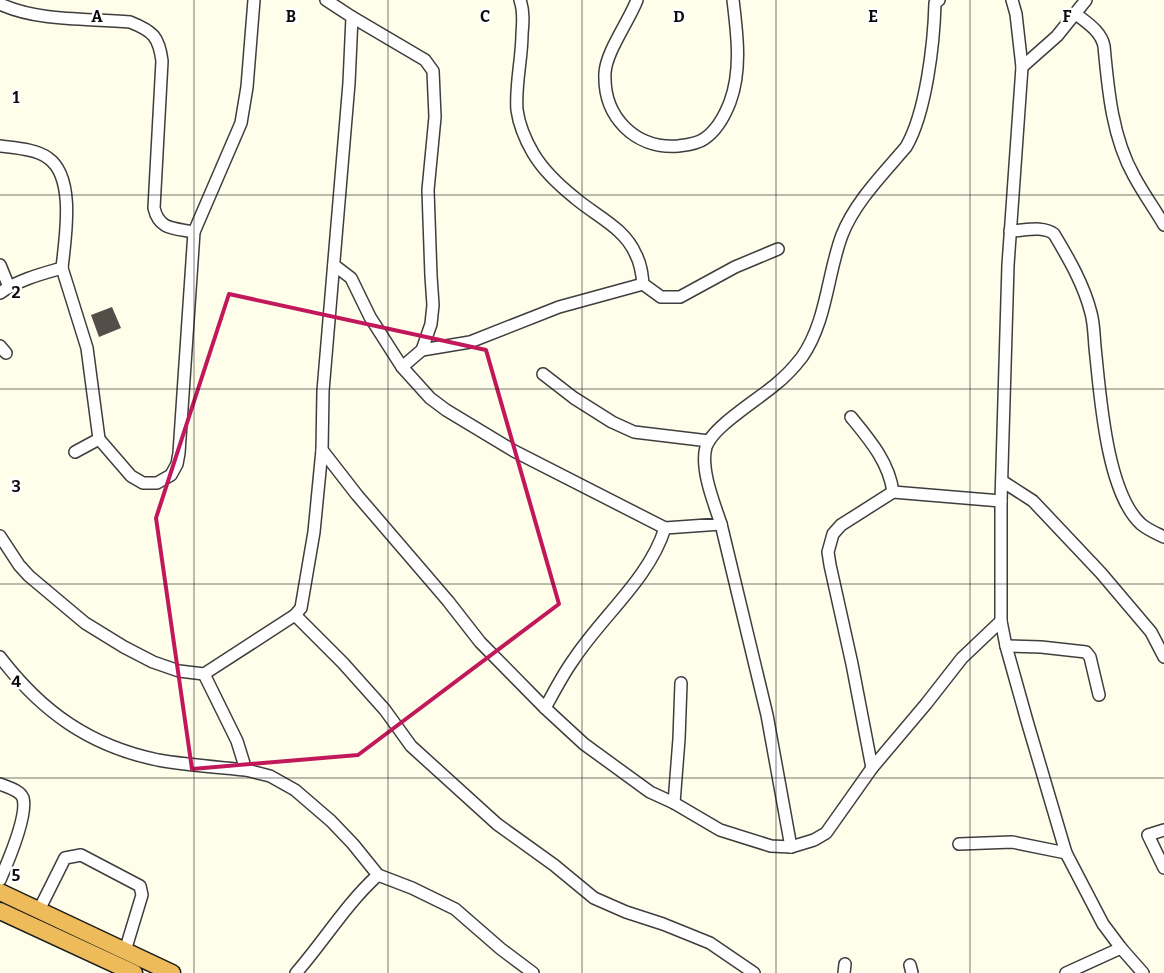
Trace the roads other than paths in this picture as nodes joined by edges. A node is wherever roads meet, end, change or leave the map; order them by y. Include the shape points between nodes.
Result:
1 (254, 0) edge
2 (326, 0) edge
3 (520, 0) edge
4 (637, 0) edge
5 (733, 0) edge
6 (1012, 0) edge
7 (1086, 0) edge
8 (936, 1) edge
9 (0, 4) edge
10 (1076, 14) junction
11 (352, 16) junction
12 (1022, 67) junction
13 (0, 146) edge
14 (1164, 225) edge
15 (1010, 231) junction
16 (194, 232) junction
17 (778, 249) dead end
18 (0, 265) edge
19 (334, 265) junction
20 (62, 268) junction
21 (644, 284) junction
22 (4, 290) edge
23 (422, 350) junction
24 (402, 367) junction
25 (543, 374) dead end
26 (851, 417) dead end
27 (99, 439) junction
28 (709, 441) junction
29 (322, 450) junction
30 (75, 452) dead end
31 (1002, 480) junction
32 (893, 492) junction
33 (1001, 502) junction
34 (721, 524) junction
35 (664, 528) junction
36 (0, 536) edge
37 (1164, 537) edge
38 (295, 615) junction
39 (1001, 621) junction
40 (1006, 646) junction
41 (0, 657) edge
42 (1164, 657) edge
43 (204, 674) junction
44 (681, 683) dead end
45 (1099, 695) dead end
46 (545, 708) junction
47 (872, 768) junction
48 (246, 770) junction
49 (0, 784) edge
50 (674, 803) junction
51 (1164, 830) edge
52 (959, 844) dead end
53 (792, 847) junction
54 (1066, 853) junction
55 (1164, 868) edge
56 (378, 875) junction
57 (0, 880) edge
58 (0, 892) edge
59 (39, 910) junction
60 (0, 911) edge
61 (1121, 948) junction
62 (124, 950) junction
63 (134, 973) edge
64 (172, 973) edge
65 (296, 973) edge
66 (533, 973) edge
67 (754, 973) edge
68 (1066, 973) edge
69 (1143, 973) edge

1 - 16 lane via 241,123
2 - 11 lane
3 - 21 lane via 523,20 517,111 525,136 544,168 574,198 623,235 636,254
4 - 5 lane via 608,58 605,88 614,114 634,135 650,144 666,146 702,140 725,113 736,77
6 - 12 lane
7 - 10 lane
8 - 28 lane via 921,110 912,137 849,218 836,255 824,307 810,343 777,384 743,409
9 - 16 lane via 33,14 130,22 154,35 162,61 156,219 164,226
10 - 12 lane
10 - 14 lane via 1102,38 1110,102 1124,153 1133,175
11 - 19 lane
11 - 23 lane via 425,60 432,71 435,117 428,190 433,305 431,324
12 - 15 lane
13 - 20 lane via 49,158 60,173 65,186 67,213
15 - 31 lane
15 - 37 lane via 1042,229 1054,234 1084,289 1092,315 1104,428 1116,479 1124,501 1139,522
16 - 27 lane via 177,464 171,475 157,483 143,483 131,476
17 - 21 lane via 735,267 680,297 661,297
18 - 22 lane
19 - 24 lane via 351,278 370,317
19 - 29 lane via 323,391
20 - 22 lane
20 - 27 lane via 87,348
21 - 23 lane via 559,308 470,342
23 - 24 lane
24 - 35 lane via 430,398 463,422
25 - 28 lane via 574,398 634,432
26 - 32 lane via 889,472
27 - 30 lane
28 - 34 lane via 705,459 707,478
29 - 38 lane via 307,577 301,608
29 - 46 lane via 480,642
31 - 33 lane
31 - 42 lane via 1033,501 1101,573 1151,632
32 - 33 lane
32 - 47 lane via 841,525 833,534 828,552
33 - 39 lane
34 - 35 lane
34 - 53 lane via 766,715
35 - 46 lane via 649,563 574,658
36 - 43 lane via 29,576 85,623 153,662 179,671
38 - 43 lane
38 - 67 lane via 379,703 411,746 497,824 594,898 702,940
39 - 40 lane
39 - 47 lane via 962,658
40 - 45 lane via 1088,653
40 - 54 lane
41 - 48 lane via 50,711 98,740 158,760
43 - 48 lane via 238,741
44 - 50 lane
46 - 50 lane via 611,764 650,792
47 - 53 lane via 826,834
48 - 56 lane via 270,776 295,790 354,844
49 - 57 lane via 18,793 23,808 18,832
50 - 53 lane via 720,830 771,846
51 - 55 lane via 1148,834
52 - 54 lane via 1012,842
54 - 61 lane via 1103,924
56 - 65 lane via 344,910
56 - 66 lane via 455,909
58 - 59 highway
59 - 62 highway
59 - 62 lane via 65,858 81,855 140,886 142,895
60 - 63 highway
61 - 68 lane
61 - 69 lane
62 - 64 highway

